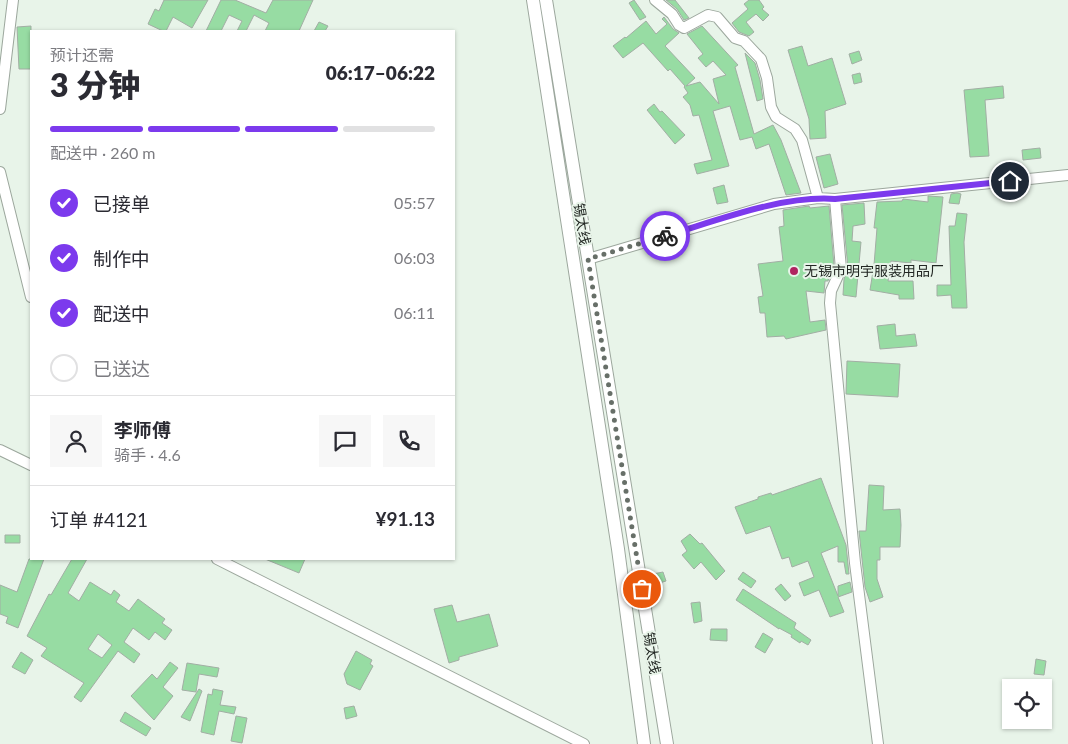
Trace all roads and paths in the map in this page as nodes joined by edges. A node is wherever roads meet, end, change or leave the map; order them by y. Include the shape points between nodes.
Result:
1 (13, 0) edge
2 (533, 0) edge
3 (546, 0) edge
4 (655, 0) edge
5 (0, 109) edge
6 (0, 172) edge
7 (1068, 175) edge
8 (818, 198) junction
9 (835, 199) junction
10 (588, 259) junction
11 (30, 293) edge
12 (0, 450) edge
13 (30, 465) edge
14 (219, 560) edge
15 (584, 744) edge
16 (644, 744) edge
17 (667, 744) edge
18 (878, 744) edge

1 - 5 street
2 - 16 main road, 锡太线 via 618,548
3 - 10 main road, 锡太线
4 - 8 street via 684,28 708,15 717,17 735,38 744,41 761,59 771,107 776,117 795,129 802,140
6 - 11 street
7 - 9 street
8 - 9 street
8 - 10 street via 774,204
9 - 18 street via 841,269 831,291 830,303 855,563
10 - 17 main road, 锡太线
12 - 13 street
14 - 15 street

